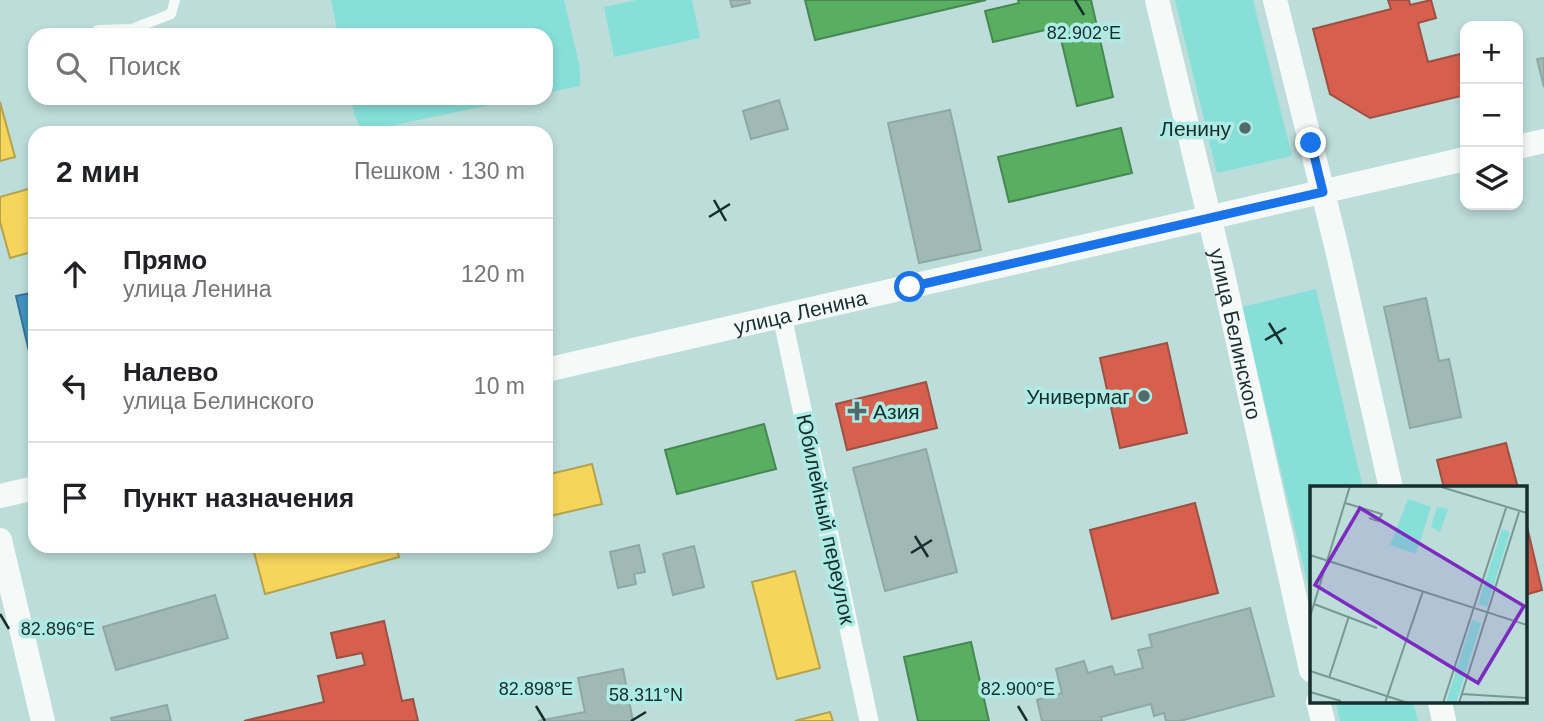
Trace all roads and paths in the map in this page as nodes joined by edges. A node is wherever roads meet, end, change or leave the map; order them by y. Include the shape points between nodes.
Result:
1 (175, 0) edge
2 (1157, 0) edge
3 (1275, 0) edge
4 (135, 28) edge
5 (1544, 141) edge
6 (1523, 146) edge
7 (1460, 160) edge
8 (1323, 192) junction
9 (1209, 218) junction
10 (782, 316) junction
11 (553, 368) edge
12 (1391, 486) edge
13 (28, 490) edge
14 (0, 496) edge
15 (0, 540) edge
16 (1310, 666) edge
17 (1319, 704) edge
18 (43, 721) edge
19 (869, 721) edge
20 (1323, 721) edge

1 - 4 lane via 171,14
2 - 9 street, улица Белинского
3 - 8 street
5 - 6 street
7 - 8 street, улица Ленина
8 - 9 street, улица Ленина
8 - 12 street
9 - 10 street, улица Ленина
9 - 16 street, улица Белинского
10 - 11 street, улица Ленина
10 - 19 street, Юбилейный переулок
13 - 14 street
15 - 18 street
17 - 20 street

